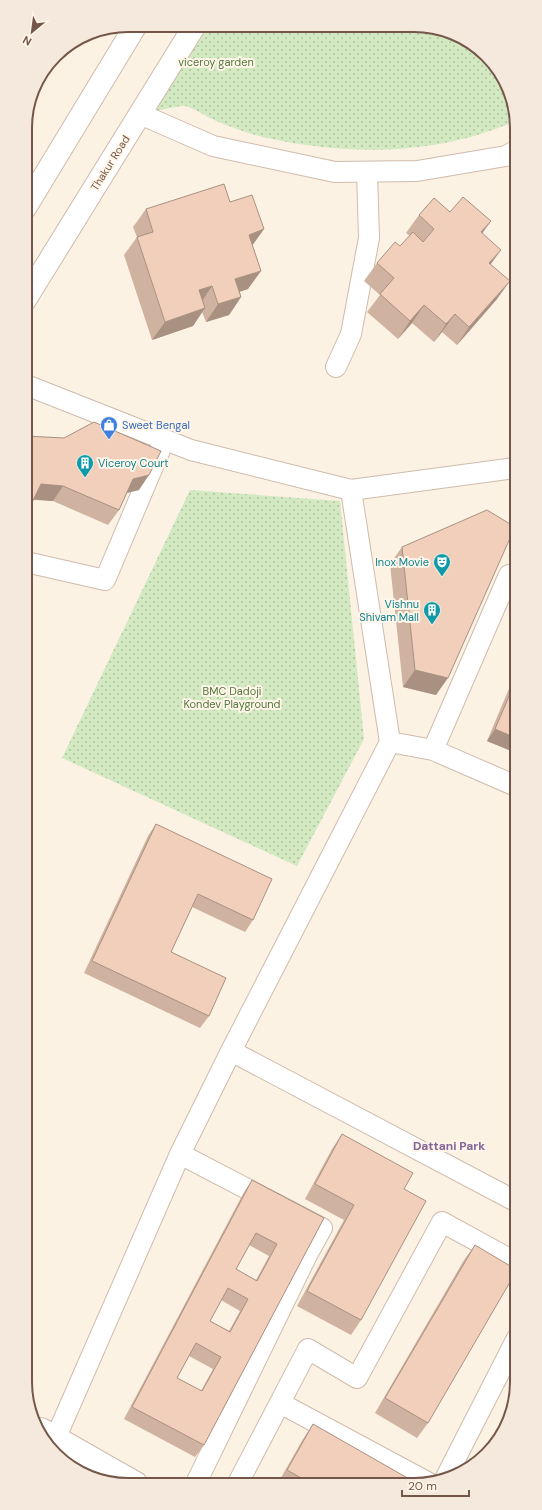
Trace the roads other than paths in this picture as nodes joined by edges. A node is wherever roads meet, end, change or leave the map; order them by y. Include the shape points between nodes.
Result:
1 (132, 32) edge
2 (191, 32) edge
3 (140, 114) junction
4 (510, 154) edge
5 (367, 172) junction
6 (32, 196) edge
7 (32, 290) edge
8 (336, 367) dead end
9 (32, 387) edge
10 (165, 440) junction
11 (510, 469) edge
12 (351, 490) junction
13 (32, 563) edge
14 (510, 575) dead end
15 (390, 742) junction
16 (433, 750) junction
17 (510, 783) edge
18 (231, 1051) junction
19 (180, 1154) junction
20 (510, 1199) edge
21 (510, 1259) edge
22 (510, 1352) edge
23 (280, 1403) junction
24 (49, 1433) edge
25 (449, 1472) edge
26 (127, 1478) edge
27 (198, 1478) edge
28 (241, 1478) edge
29 (420, 1478) edge

1 - 6 street
2 - 3 street, Thakur Road
3 - 5 street via 214,146 334,172
3 - 7 street, Thakur Road
4 - 5 street via 418,172
5 - 8 street via 369,238 351,334
9 - 10 street
10 - 12 street via 191,450
10 - 13 street via 105,580
11 - 12 street
12 - 15 street
14 - 16 street
15 - 16 street
15 - 18 street
16 - 17 street
18 - 19 street
18 - 20 street
19 - 24 street
19 - 27 street via 322,1228
21 - 23 street via 442,1222 357,1378 308,1350
22 - 25 street
23 - 28 street
23 - 29 street
24 - 26 street

